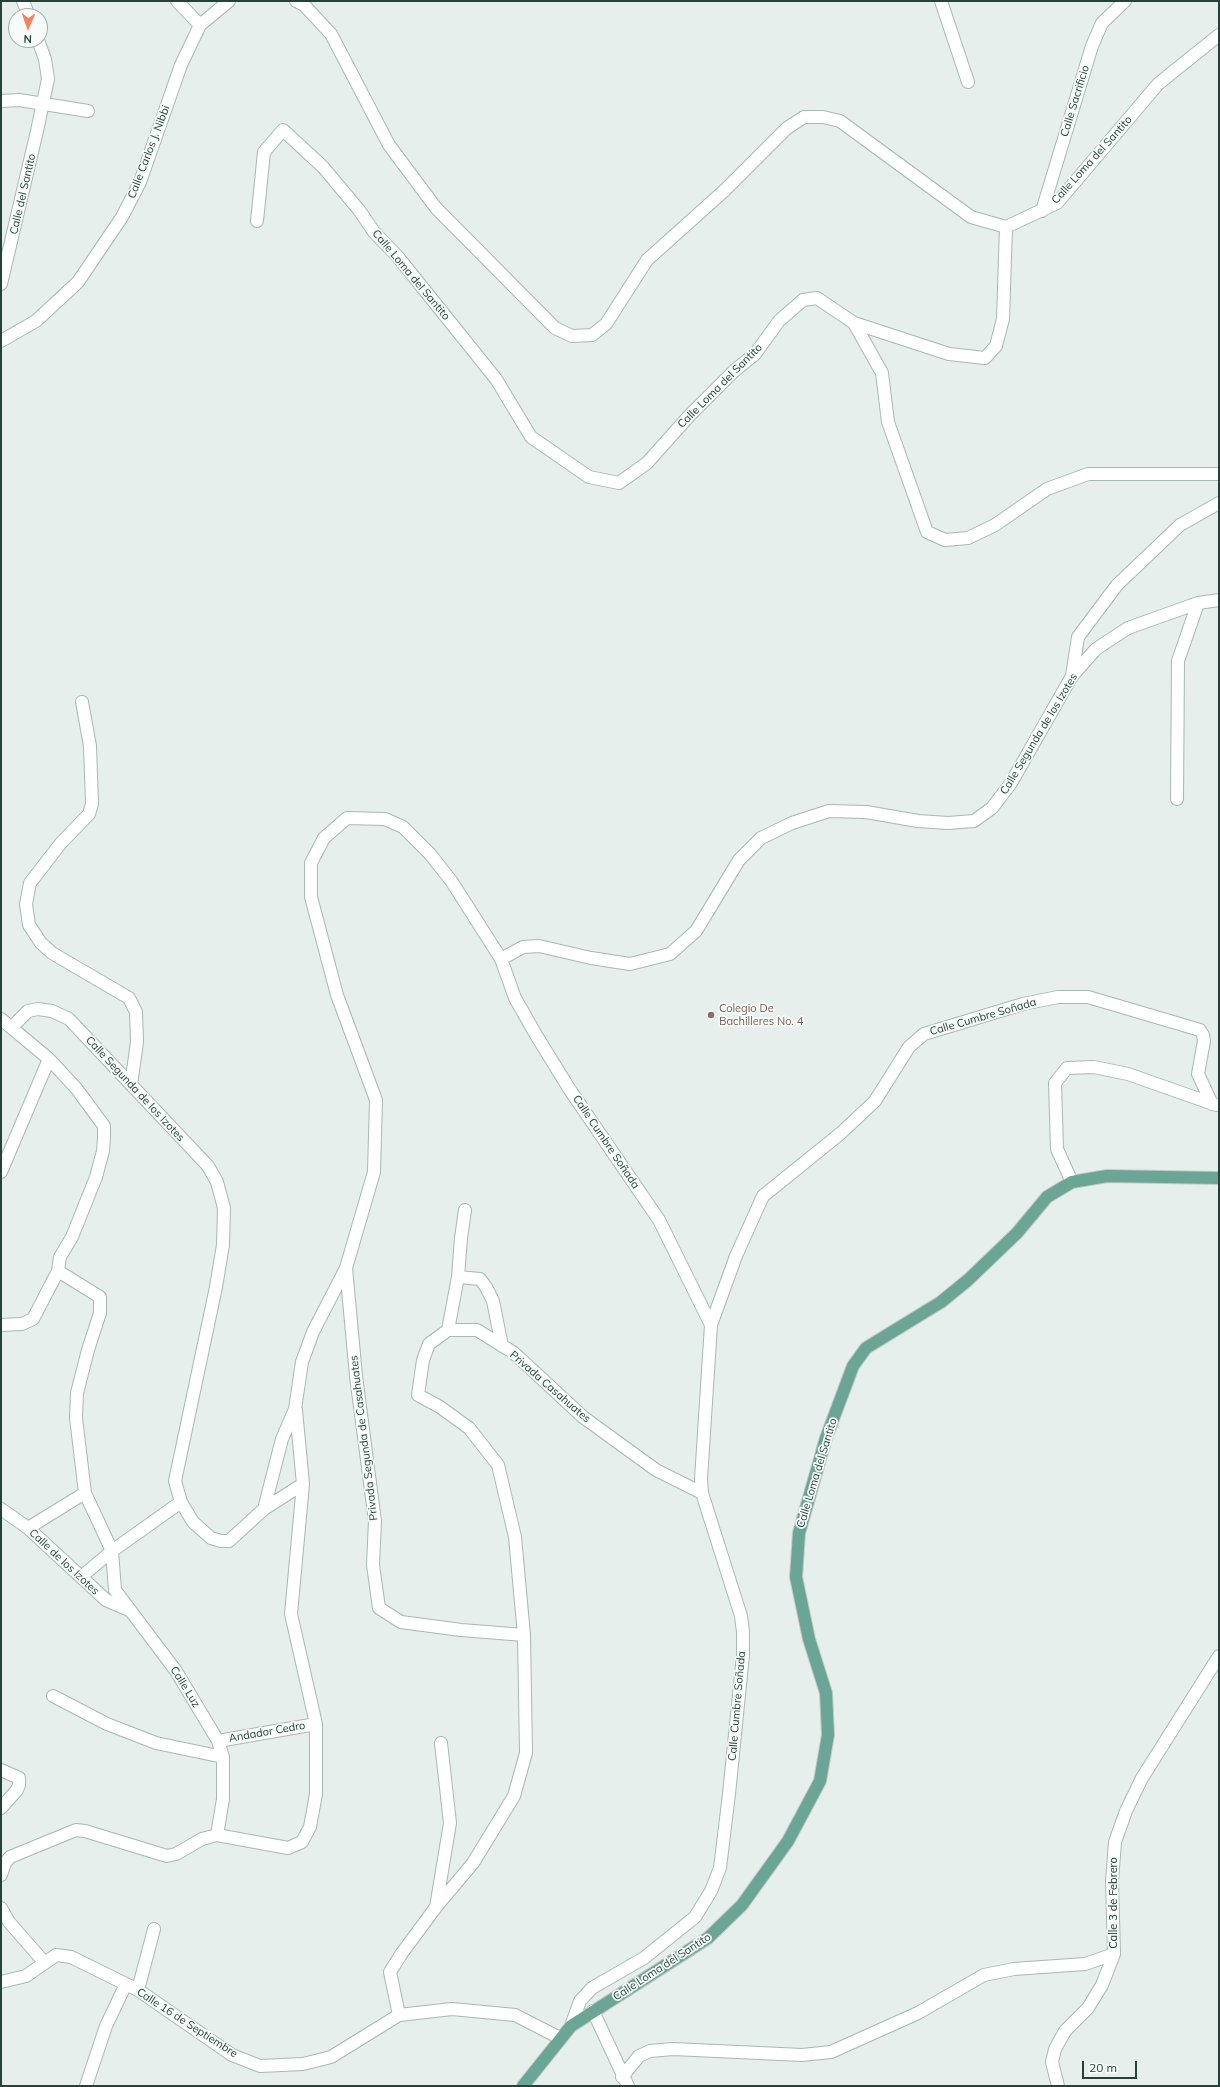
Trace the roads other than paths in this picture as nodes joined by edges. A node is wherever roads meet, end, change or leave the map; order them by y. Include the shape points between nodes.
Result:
1 (177, 1) edge
2 (229, 1) edge
3 (296, 1) edge
4 (941, 1) edge
5 (1125, 1) edge
6 (200, 25) junction
7 (1219, 35) edge
8 (41, 48) edge
9 (968, 82) dead end
10 (1, 101) edge
11 (43, 103) junction
12 (88, 111) dead end
13 (1042, 211) junction
14 (257, 221) dead end
15 (1006, 227) junction
16 (1, 284) edge
17 (854, 323) junction
18 (1, 341) edge
19 (1219, 474) edge
20 (1219, 503) edge
21 (1219, 600) edge
22 (1198, 603) junction
23 (1072, 676) junction
24 (82, 702) dead end
25 (1177, 799) dead end
26 (501, 959) junction
27 (1, 1019) edge
28 (12, 1027) junction
29 (49, 1059) junction
30 (131, 1085) junction
31 (1216, 1105) edge
32 (1, 1172) edge
33 (1219, 1178) edge
34 (1072, 1182) junction
35 (465, 1210) dead end
36 (346, 1268) junction
37 (58, 1270) junction
38 (458, 1277) junction
39 (1, 1325) edge
40 (711, 1325) junction
41 (448, 1330) junction
42 (502, 1346) junction
43 (296, 1409) junction
44 (303, 1484) junction
45 (85, 1493) junction
46 (702, 1493) junction
47 (181, 1502) junction
48 (1, 1509) edge
49 (264, 1509) junction
50 (28, 1528) junction
51 (112, 1551) junction
52 (81, 1577) junction
53 (130, 1610) junction
54 (524, 1635) junction
55 (1219, 1656) edge
56 (53, 1696) dead end
57 (316, 1724) junction
58 (218, 1741) junction
59 (441, 1743) dead end
60 (223, 1757) junction
61 (1, 1770) edge
62 (1, 1808) edge
63 (217, 1835) junction
64 (1, 1875) edge
65 (436, 1907) junction
66 (1, 1908) edge
67 (154, 1929) dead end
68 (1114, 1954) junction
69 (44, 1962) junction
70 (1, 1982) edge
71 (126, 1984) junction
72 (138, 1990) junction
73 (593, 2011) junction
74 (399, 2015) junction
75 (571, 2026) junction
76 (560, 2038) junction
77 (625, 2081) edge
78 (86, 2086) edge
79 (523, 2086) edge
80 (1058, 2086) edge

1 - 6 street
2 - 6 street, Calle Carlos J. Nibbi
3 - 15 street via 304,5 331,34 389,145 436,208 555,328 572,336 592,335 606,324 647,260 725,190 787,128 804,117 823,117 840,121 971,217
4 - 9 street
5 - 13 street, Calle Sacrificio via 1102,23 1092,46
6 - 18 street, Calle Carlos J. Nibbi via 181,65 140,182 122,217 78,282 36,321
7 - 13 street, Calle Loma del Santito via 1158,84 1057,203
8 - 11 street, Calle del Santito via 48,79
10 - 11 street
11 - 12 street
11 - 16 street, Calle del Santito
13 - 15 street, Calle Loma del Santito
14 - 17 street, Calle Loma del Santito via 264,152 283,130 323,167 360,210 374,232 398,257 496,379 531,437 590,477 619,483 647,463 689,416 755,354 779,321 803,300 817,298
15 - 17 street via 1003,319 996,346 985,358 949,354
17 - 19 street, Calle Loma del Santito via 882,373 888,422 927,532 945,540 968,538 995,525 1047,490 1088,474
20 - 23 street via 1180,525 1117,585 1078,637
21 - 22 street, Calle Segunda de los Izotes
22 - 23 street, Calle Segunda de los Izotes via 1128,628 1096,649
22 - 25 street via 1178,661
23 - 26 street, Calle Segunda de los Izotes via 1011,783 992,808 974,821 918,821 866,812 829,811 792,823 761,838 739,860 696,931 670,954 630,964 539,946 523,947
24 - 30 street via 90,746 92,804 89,814 30,883 26,904 29,925 41,943 52,953 129,998 136,1012 137,1042
26 - 36 street via 452,882 430,854 403,827 385,819 347,818 324,838 311,864 311,897 337,995 376,1100 374,1172
26 - 40 street, Calle Cumbre Soñada via 515,998 570,1090 659,1220
27 - 28 street
28 - 29 street
28 - 30 street, Calle Segunda de los Izotes via 28,1011 38,1009 52,1011 69,1019
29 - 32 street
29 - 37 street via 76,1088 104,1126 103,1151 96,1177 72,1237 60,1257
30 - 47 street, Calle Segunda de los Izotes via 208,1166 217,1182 224,1208 223,1244 216,1287 175,1481
31 - 34 street, Calle Cumbre Soñada via 1128,1074 1094,1067 1067,1068 1055,1083 1056,1149
31 - 40 street, Calle Cumbre Soñada via 1198,1074 1204,1041 1200,1030 1088,997 1058,997 1022,1004 924,1034 909,1047 875,1101 841,1133 763,1196 736,1256
33 - 34 main road, Calle Loma del Santito via 1107,1176
34 - 73 main road, Calle Loma del Santito via 1047,1197 1017,1233 968,1280 941,1302 866,1348 853,1366 826,1438 799,1533 796,1576 809,1639 826,1693 828,1735 820,1781 788,1841 742,1905 708,1938
35 - 38 street
36 - 43 street via 313,1332 302,1362
36 - 54 street, Privada Segunda de Casahuates via 356,1376 375,1521 373,1565 379,1608 401,1622
37 - 39 street via 33,1319 22,1324
37 - 45 street via 100,1297 101,1305 77,1393 76,1418
38 - 41 street
38 - 42 street via 480,1279 486,1287 493,1301
40 - 46 street, Calle Cumbre Soñada
41 - 42 street, Privada Casahuates via 478,1330
41 - 54 street via 427,1349 422,1360 418,1395 469,1428 498,1465 515,1537
42 - 46 street, Privada Casahuates via 514,1353 583,1417 656,1470
43 - 44 street
43 - 49 street via 282,1439
44 - 49 street, Calle Segunda de los Izotes
44 - 57 street via 291,1614
45 - 50 street
45 - 51 street
46 - 75 street, Calle Cumbre Soñada via 742,1616 743,1632 743,1655 720,1868 711,1891 695,1917 644,1958 592,1988 580,2001
47 - 49 street, Calle Segunda de los Izotes via 193,1522 210,1538 221,1542 229,1541
47 - 51 street
48 - 50 street, Calle de los Izotes
50 - 52 street, Calle de los Izotes
51 - 52 street
51 - 53 street, Calle Luz via 115,1590
52 - 53 street, Calle de los Izotes via 106,1600
53 - 58 street, Calle Luz via 176,1671
54 - 65 street via 526,1753 514,1796 473,1863
55 - 68 street, Calle 3 de Febrero via 1146,1772 1126,1811 1115,1842 1112,1881
56 - 60 street via 107,1724 156,1743
57 - 58 street, Andador Cedro
57 - 63 street via 316,1794 310,1827 302,1842 288,1848
58 - 60 street, Calle Luz
59 - 65 street via 450,1823
60 - 63 street, Calle Luz via 223,1799
61 - 62 street via 19,1778 19,1785
63 - 64 street via 202,1839 176,1854 167,1856 76,1830 10,1857
65 - 74 street via 390,1972
66 - 69 street via 9,1922
67 - 72 street
68 - 77 street via 1085,1964 1014,1969 984,1976 918,2013 831,2052 802,2055 673,2049 650,2051 639,2056
68 - 80 street, Calle 3 de Febrero via 1102,1985 1088,2008 1065,2031 1054,2049 1052,2062
69 - 70 street, Calle 16 de Septiembre via 26,1976
69 - 71 street, Calle 16 de Septiembre via 56,1955 71,1957
71 - 72 street, Calle 16 de Septiembre
71 - 78 street via 106,2026
72 - 74 street, Calle 16 de Septiembre via 232,2055 260,2066 304,2064 331,2057
73 - 75 main road, Calle Loma del Santito
73 - 77 street
74 - 76 street, Calle 16 de Septiembre via 452,2010 515,2015
75 - 76 main road, Calle Loma del Santito
76 - 79 main road, Calle Loma del Santito

